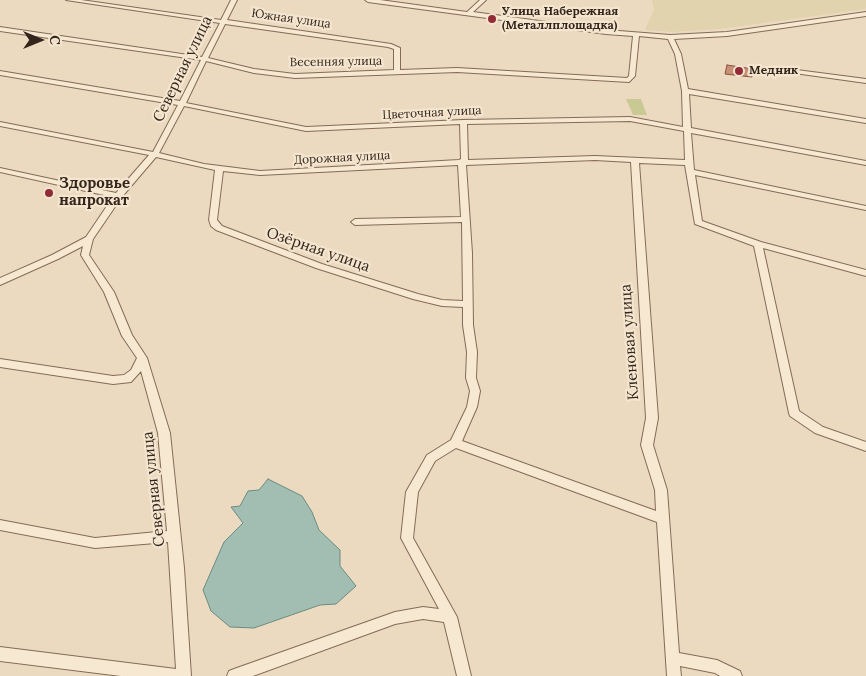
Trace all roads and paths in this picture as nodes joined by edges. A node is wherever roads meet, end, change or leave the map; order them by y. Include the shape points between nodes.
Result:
1 (69, 0) edge
2 (234, 0) edge
3 (368, 0) edge
4 (483, 0) edge
5 (469, 14) junction
6 (866, 14) edge
7 (223, 20) junction
8 (0, 29) edge
9 (636, 34) junction
10 (670, 37) junction
11 (205, 59) junction
12 (397, 72) junction
13 (790, 72) dead end
14 (0, 74) edge
15 (866, 81) edge
16 (685, 91) junction
17 (183, 104) junction
18 (866, 121) edge
19 (462, 122) junction
20 (0, 124) edge
21 (687, 130) junction
22 (153, 155) junction
23 (635, 160) junction
24 (462, 162) junction
25 (689, 163) junction
26 (866, 163) edge
27 (219, 169) junction
28 (0, 170) edge
29 (692, 172) junction
30 (118, 196) junction
31 (866, 208) edge
32 (466, 219) junction
33 (355, 222) dead end
34 (89, 239) junction
35 (758, 244) junction
36 (866, 274) edge
37 (0, 282) edge
38 (469, 304) junction
39 (142, 358) junction
40 (0, 363) edge
41 (455, 443) junction
42 (866, 447) edge
43 (663, 520) junction
44 (0, 525) edge
45 (174, 536) junction
46 (450, 617) junction
47 (0, 654) edge
48 (673, 658) junction
49 (176, 676) edge
50 (184, 676) edge
51 (234, 676) edge
52 (464, 676) edge
53 (674, 676) edge
54 (735, 676) edge

1 - 7 street, Южная улица
2 - 7 street, Северная улица
3 - 5 street
4 - 5 street
5 - 9 street
6 - 10 street via 727,34
7 - 11 street, Северная улица
7 - 12 street, Южная улица via 389,45 397,48
8 - 11 street, Весенняя улица
9 - 10 street
9 - 12 street, Весенняя улица via 629,80 457,70
10 - 16 street via 678,54
11 - 12 street, Весенняя улица via 254,71 295,76
11 - 17 street, Северная улица
13 - 15 street
14 - 17 street, Цветочная улица
16 - 18 street
16 - 21 street
17 - 19 street, Цветочная улица via 306,129
17 - 22 street, Северная улица
19 - 21 street, Цветочная улица via 630,119
19 - 24 street
20 - 22 street, Дорожная улица
21 - 25 street
21 - 26 street, Цветочная улица
22 - 27 street, Дорожная улица
22 - 30 street, Северная улица
23 - 24 street, Дорожная улица
23 - 25 street, Дорожная улица
23 - 43 street, Кленовая улица via 652,418 647,445 661,490
24 - 27 street, Дорожная улица via 260,173
24 - 32 street
25 - 29 street
27 - 38 street, Озёрная улица via 213,220 218,228 319,266 416,297 442,303
28 - 30 street
29 - 31 street
29 - 35 street via 698,222
30 - 34 street, Северная улица
32 - 33 street
32 - 38 street
34 - 37 street
34 - 39 street, Северная улица via 85,255 109,292 127,336
35 - 36 street
35 - 42 street via 794,413 819,430
38 - 41 street via 471,378 475,391 472,407
39 - 40 street via 131,376 113,380
39 - 45 street, Северная улица via 164,433
41 - 43 street
41 - 46 street via 431,458 412,492 407,538
43 - 48 street, Кленовая улица
44 - 45 street via 96,543
45 - 50 street, Северная улица
46 - 51 street via 423,613 395,618
46 - 52 street
47 - 49 street
48 - 53 street, Кленовая улица
48 - 54 street via 717,667

